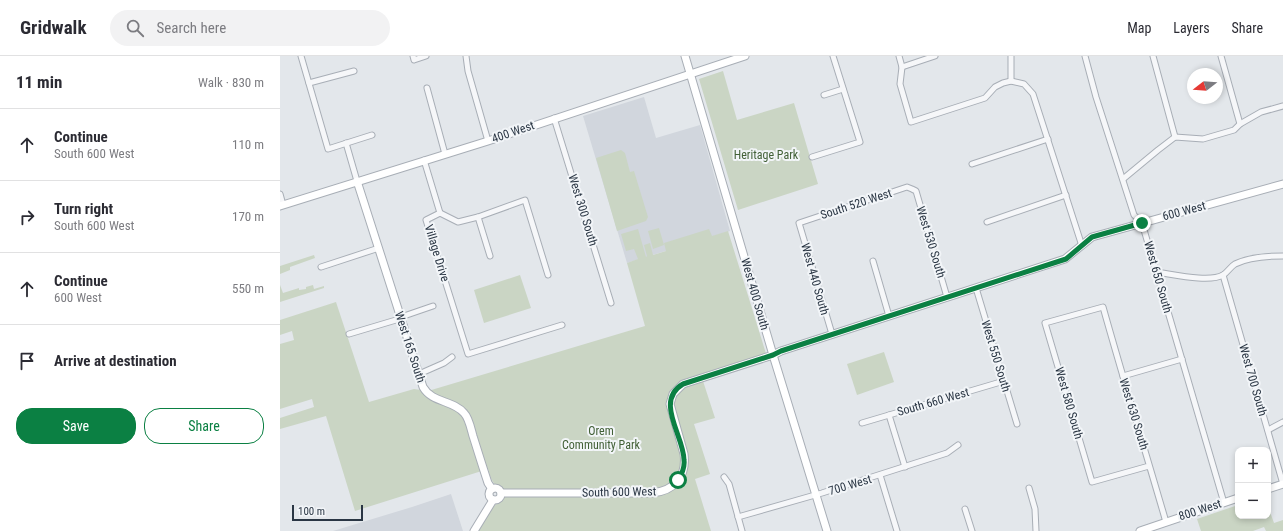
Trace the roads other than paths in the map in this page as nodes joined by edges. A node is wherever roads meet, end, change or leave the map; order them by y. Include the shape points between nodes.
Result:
1 (301, 56) edge
2 (426, 56) edge
3 (466, 56) edge
4 (685, 56) edge
5 (745, 56) edge
6 (833, 56) edge
7 (898, 56) edge
8 (935, 56) edge
9 (1011, 56) edge
10 (1085, 56) edge
11 (1153, 56) edge
12 (1221, 56) edge
13 (413, 58) edge
14 (902, 67) junction
15 (354, 70) dead end
16 (690, 75) junction
17 (1011, 81) junction
18 (309, 83) junction
19 (427, 88) dead end
20 (843, 89) junction
21 (824, 95) dead end
22 (1283, 106) edge
23 (554, 118) junction
24 (1240, 124) junction
25 (372, 135) dead end
26 (1175, 137) junction
27 (1048, 139) junction
28 (488, 141) junction
29 (346, 143) junction
30 (445, 154) junction
31 (812, 157) dead end
32 (424, 160) junction
33 (972, 164) dead end
34 (1123, 179) junction
35 (357, 181) junction
36 (1283, 184) edge
37 (912, 188) joint
38 (280, 194) edge
39 (1066, 196) junction
40 (282, 206) edge
41 (440, 213) junction
42 (478, 217) junction
43 (987, 222) dead end
44 (799, 223) joint
45 (1142, 223) junction
46 (1082, 246) junction
47 (379, 248) junction
48 (490, 256) dead end
49 (1283, 256) edge
50 (873, 261) dead end
51 (321, 267) dead end
52 (1156, 272) junction
53 (548, 275) dead end
54 (1223, 275) junction
55 (976, 288) junction
56 (948, 297) junction
57 (611, 303) dead end
58 (433, 306) dead end
59 (1103, 306) joint
60 (889, 316) junction
61 (401, 317) junction
62 (562, 325) dead end
63 (349, 334) dead end
64 (832, 334) junction
65 (773, 355) junction
66 (452, 357) dead end
67 (1182, 359) junction
68 (419, 374) junction
69 (1123, 376) junction
70 (1004, 381) junction
71 (889, 415) junction
72 (1283, 422) edge
73 (862, 423) dead end
74 (1017, 424) dead end
75 (1268, 430) junction
76 (958, 445) dead end
77 (1150, 466) junction
78 (906, 467) junction
79 (880, 475) junction
80 (724, 477) dead end
81 (1283, 484) edge
82 (1029, 488) dead end
83 (1271, 488) edge
84 (492, 489) junction
85 (501, 493) junction
86 (816, 495) junction
87 (1235, 499) edge
88 (493, 500) junction
89 (1224, 502) junction
90 (965, 509) dead end
91 (738, 517) junction
92 (1166, 522) junction
93 (474, 531) edge
94 (742, 531) edge
95 (827, 531) edge
96 (897, 531) edge
97 (972, 531) edge
98 (1036, 531) edge
99 (1140, 531) edge

1 - 18 street
2 - 13 street
3 - 28 street
4 - 16 street, West 400 South
5 - 16 street, 400 West
6 - 20 street
7 - 14 street
8 - 14 street
9 - 17 street
10 - 34 street, West 650 South
11 - 26 street
12 - 24 street
14 - 17 street via 900,84 911,122 985,98 995,87
15 - 18 street
16 - 23 street, 400 West
16 - 65 street, West 400 South
17 - 27 street via 1024,84 1033,94
18 - 29 street via 328,148
19 - 30 street
20 - 21 street
20 - 31 street via 860,142
22 - 24 street via 1261,112
23 - 28 street, 400 West
23 - 57 street, West 300 South
24 - 26 street via 1234,130 1203,139
25 - 29 street
26 - 34 street
27 - 33 street
27 - 39 street
28 - 30 street, 400 West
29 - 35 street
30 - 32 street, 400 West
32 - 35 street, 400 West
32 - 41 street, Village Drive
34 - 45 street, West 650 South via 1134,215
35 - 40 street, 400 West
35 - 47 street, West 165 South
36 - 45 street, 600 West
37 - 44 street, South 520 West via 907,187
37 - 56 street, West 530 South via 916,191
38 - 40 street
39 - 43 street
39 - 46 street
41 - 42 street via 458,222
41 - 62 street, Village Drive via 426,220 468,354
42 - 48 street
42 - 53 street via 525,200
44 - 64 street, West 440 South
45 - 46 street, 600 West via 1092,237
45 - 52 street, West 650 South
46 - 55 street, 600 West via 1066,259
47 - 51 street
47 - 61 street, West 165 South
49 - 54 street via 1245,260 1234,265
50 - 60 street
52 - 54 street via 1196,278
52 - 67 street, West 650 South
54 - 75 street, West 700 South
55 - 56 street, 600 West
55 - 70 street, West 550 South
56 - 60 street, 600 West
58 - 61 street
59 - 69 street, West 630 South
59 - 77 street, West 580 South via 1045,323 1092,482
60 - 64 street, 600 West
61 - 63 street
61 - 68 street, West 165 South
64 - 65 street, 600 West
65 - 85 street, South 600 West via 683,384 675,390 670,408 684,454 684,465 678,480 668,489 652,494
65 - 86 street, West 400 South
66 - 68 street
67 - 69 street
67 - 89 street, West 650 South
68 - 84 street, West 165 South via 426,393 464,412
69 - 77 street, West 630 South
70 - 71 street, South 660 West
70 - 74 street, West 550 South
71 - 73 street, South 660 West
71 - 78 street
72 - 75 street
75 - 81 street, West 700 South
76 - 78 street, 700 West via 947,453
77 - 92 street, West 630 South
78 - 79 street, 700 West
79 - 86 street, 700 West
79 - 96 street
80 - 91 street
81 - 83 street
82 - 98 street via 1035,509
84 - 85 street via 497,489
84 - 88 street, West 165 South via 489,495
85 - 88 street via 500,498
86 - 91 street, 700 West
86 - 95 street, West 400 South
87 - 89 street, 800 West
88 - 93 street
89 - 92 street, 800 West
90 - 97 street
91 - 94 street
92 - 99 street, 800 West

